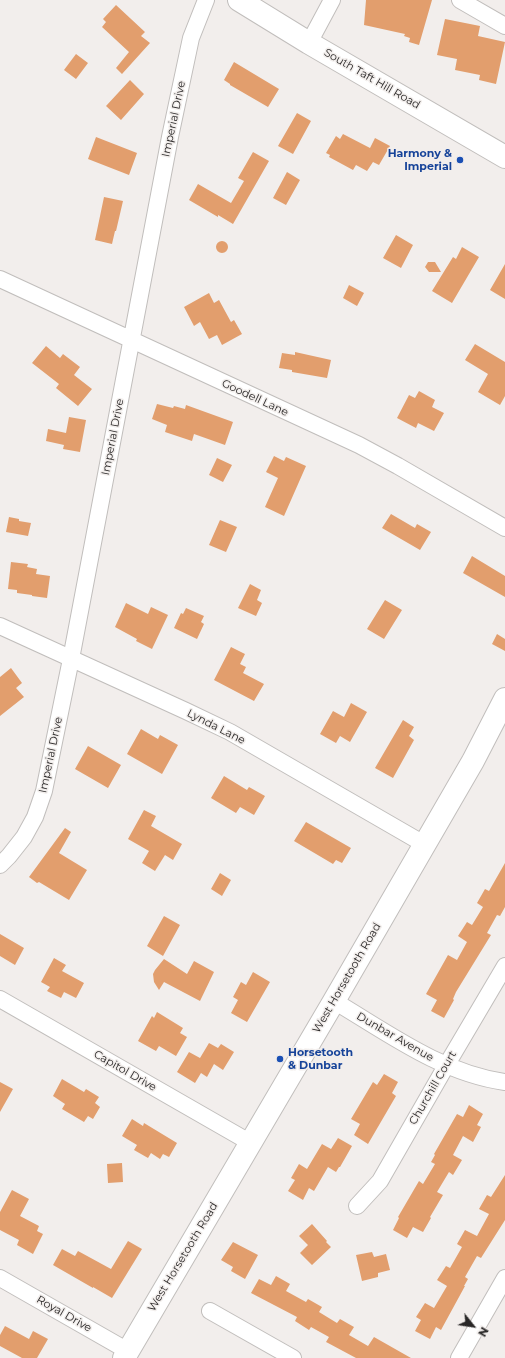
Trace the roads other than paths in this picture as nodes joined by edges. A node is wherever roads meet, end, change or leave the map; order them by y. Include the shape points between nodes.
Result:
1 (206, 0) edge
2 (239, 0) edge
3 (332, 0) edge
4 (470, 3) edge
5 (505, 26) edge
6 (309, 43) junction
7 (505, 157) edge
8 (0, 279) edge
9 (131, 340) junction
10 (505, 528) edge
11 (0, 626) edge
12 (71, 659) junction
13 (505, 699) edge
14 (424, 844) junction
15 (0, 865) edge
16 (505, 966) edge
17 (0, 999) edge
18 (334, 1001) junction
19 (446, 1066) junction
20 (505, 1082) edge
21 (251, 1142) junction
22 (357, 1206) dead end
23 (0, 1278) edge
24 (505, 1278) edge
25 (210, 1311) dead end
26 (126, 1354) edge
27 (293, 1358) edge
28 (459, 1358) edge

1 - 9 street, Imperial Drive via 191,38
2 - 6 main road, South Taft Hill Road
3 - 6 street
4 - 5 street
6 - 7 main road, South Taft Hill Road
8 - 9 street, Goodell Lane
9 - 10 street, Goodell Lane via 359,445
9 - 12 street, Imperial Drive
11 - 12 street, Lynda Lane
12 - 14 street, Lynda Lane via 230,732
12 - 15 street, Imperial Drive via 44,792 24,837
13 - 14 main road, West Horsetooth Road via 473,761
14 - 18 main road, West Horsetooth Road
16 - 19 street, Churchill Court
17 - 21 street, Capitol Drive
18 - 19 street, Dunbar Avenue
18 - 21 main road, West Horsetooth Road
19 - 20 street, Dunbar Avenue
19 - 22 street, Churchill Court via 380,1181
21 - 26 main road, West Horsetooth Road
23 - 26 street, Royal Drive
24 - 28 street
25 - 27 street

